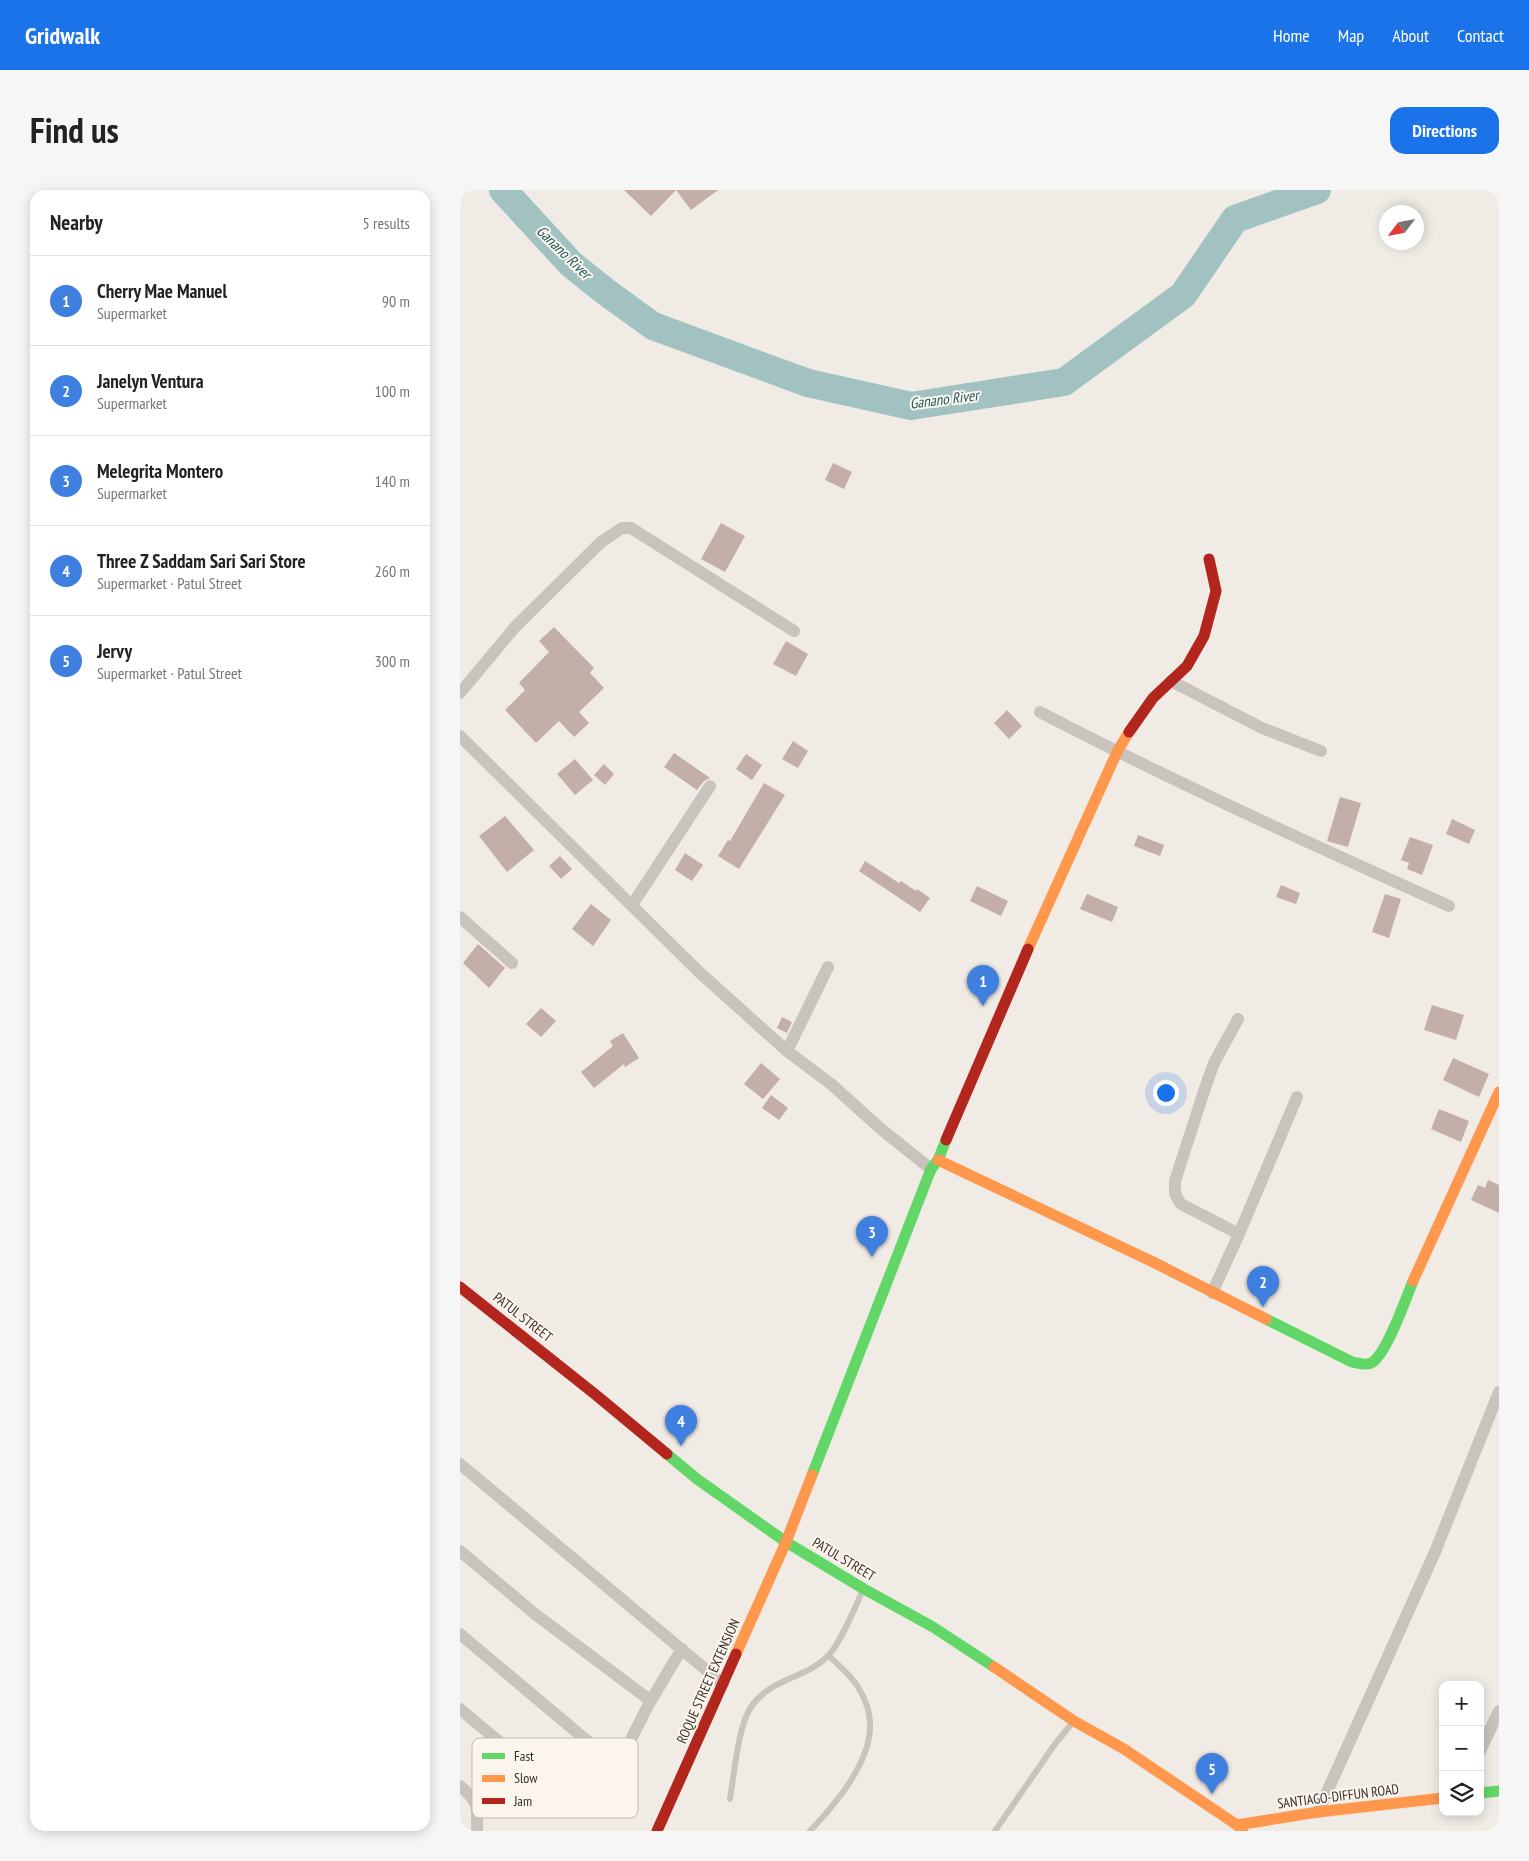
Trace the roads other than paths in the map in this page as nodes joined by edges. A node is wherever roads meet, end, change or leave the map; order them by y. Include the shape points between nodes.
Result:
1 (1209, 560) dead end
2 (794, 631) dead end
3 (1171, 681) junction
4 (460, 693) edge
5 (1040, 712) dead end
6 (460, 736) edge
7 (1321, 751) dead end
8 (1117, 752) junction
9 (710, 786) dead end
10 (632, 905) junction
11 (1449, 906) dead end
12 (460, 917) edge
13 (512, 963) dead end
14 (828, 967) dead end
15 (1238, 1019) dead end
16 (787, 1051) junction
17 (1499, 1092) edge
18 (1297, 1097) dead end
19 (935, 1164) junction
20 (1239, 1234) junction
21 (460, 1287) edge
22 (1212, 1292) junction
23 (1499, 1392) edge
24 (460, 1464) edge
25 (786, 1542) junction
26 (460, 1551) edge
27 (864, 1589) junction
28 (460, 1634) edge
29 (682, 1649) junction
30 (829, 1656) junction
31 (722, 1684) junction
32 (651, 1702) junction
33 (460, 1708) edge
34 (1499, 1711) edge
35 (1074, 1721) junction
36 (495, 1738) edge
37 (584, 1738) edge
38 (631, 1738) edge
39 (1484, 1743) edge
40 (460, 1786) edge
41 (1499, 1791) edge
42 (1484, 1793) edge
43 (472, 1796) edge
44 (1439, 1798) edge
45 (730, 1800) dead end
46 (1318, 1812) junction
47 (477, 1818) edge
48 (1240, 1828) edge
49 (477, 1831) edge
50 (657, 1831) edge
51 (810, 1831) edge
52 (995, 1831) edge

1 - 3 street, ROQUE STREET EXTENSION via 1216,590 1212,614 1187,666
2 - 4 street via 631,528 622,528 601,542 522,621
3 - 7 street via 1262,728
3 - 8 street, ROQUE STREET EXTENSION via 1138,716
5 - 8 street
6 - 10 street
8 - 11 street
8 - 19 street, ROQUE STREET EXTENSION
9 - 10 street
10 - 16 street via 698,971
12 - 13 street
14 - 16 street
15 - 20 street via 1206,1085 1175,1181 1175,1194 1181,1204
16 - 19 street via 881,1129
17 - 22 street via 1384,1349 1370,1364 1352,1362
18 - 20 street
19 - 22 street
19 - 25 street, ROQUE STREET EXTENSION
20 - 22 street
21 - 25 street, PATUL STREET via 698,1479
23 - 46 street via 1435,1552
24 - 29 street
25 - 27 street, PATUL STREET
25 - 31 street, ROQUE STREET EXTENSION
26 - 32 street via 535,1614
27 - 30 lane
27 - 35 street, PATUL STREET via 933,1627
28 - 37 street
29 - 31 street
29 - 32 street
30 - 45 lane via 775,1685 750,1709
30 - 51 lane via 857,1685 866,1703 870,1722 868,1741 850,1782
31 - 50 street, ROQUE STREET EXTENSION
32 - 38 street
33 - 36 street
34 - 39 street
35 - 48 street, PATUL STREET via 1124,1749
35 - 52 lane
40 - 43 street
41 - 42 street
44 - 46 street, SANTIAGO-DIFFUN ROAD
46 - 48 street, SANTIAGO-DIFFUN ROAD
47 - 49 street

